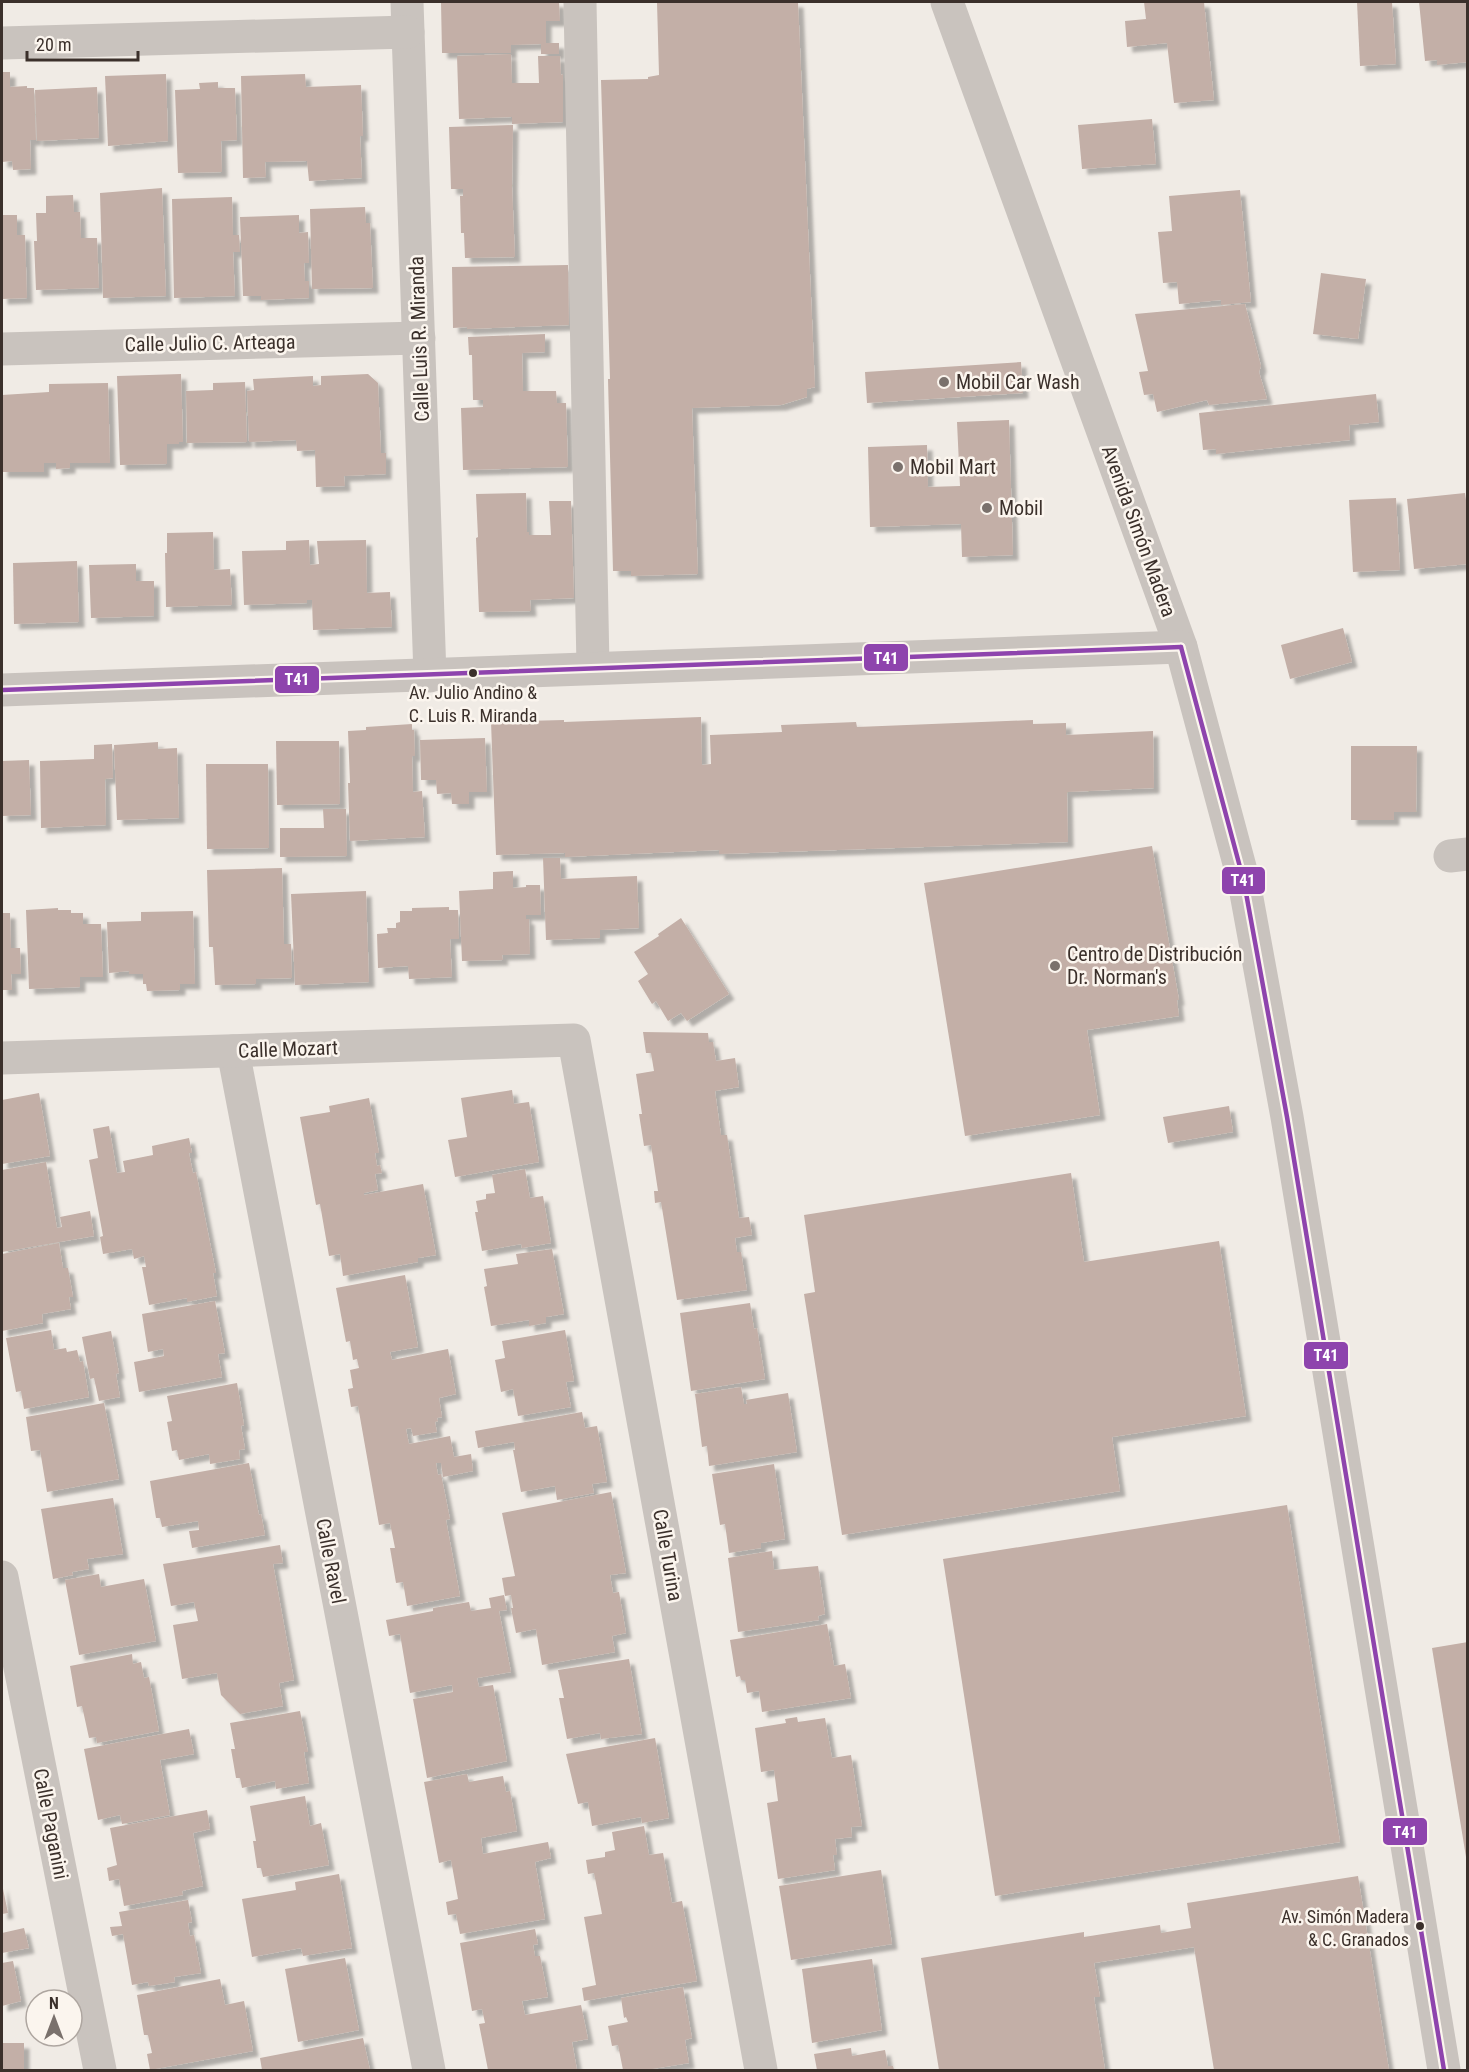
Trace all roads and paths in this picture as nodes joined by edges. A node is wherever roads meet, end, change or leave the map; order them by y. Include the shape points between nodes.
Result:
1 (580, 2) edge
2 (947, 2) edge
3 (407, 17) edge
4 (2, 43) edge
5 (419, 338) junction
6 (2, 349) edge
7 (1181, 647) junction
8 (593, 667) junction
9 (430, 676) junction
10 (2, 690) edge
11 (574, 1040) joint
12 (233, 1051) junction
13 (2, 1059) edge
14 (2, 1577) edge
15 (100, 2070) edge
16 (429, 2070) edge
17 (761, 2070) edge
18 (1444, 2070) edge

1 - 8 street
2 - 7 street, Avenida Simón Madera
3 - 4 street
3 - 5 street, Calle Luis R. Miranda
5 - 6 street, Calle Julio C. Arteaga
5 - 9 street, Calle Luis R. Miranda
7 - 8 street
7 - 18 street, Avenida Simón Madera via 1247,894
8 - 9 street
9 - 10 street
11 - 12 street, Calle Mozart
11 - 17 street, Calle Turina
12 - 13 street, Calle Mozart
12 - 16 street, Calle Ravel
14 - 15 street, Calle Paganini

